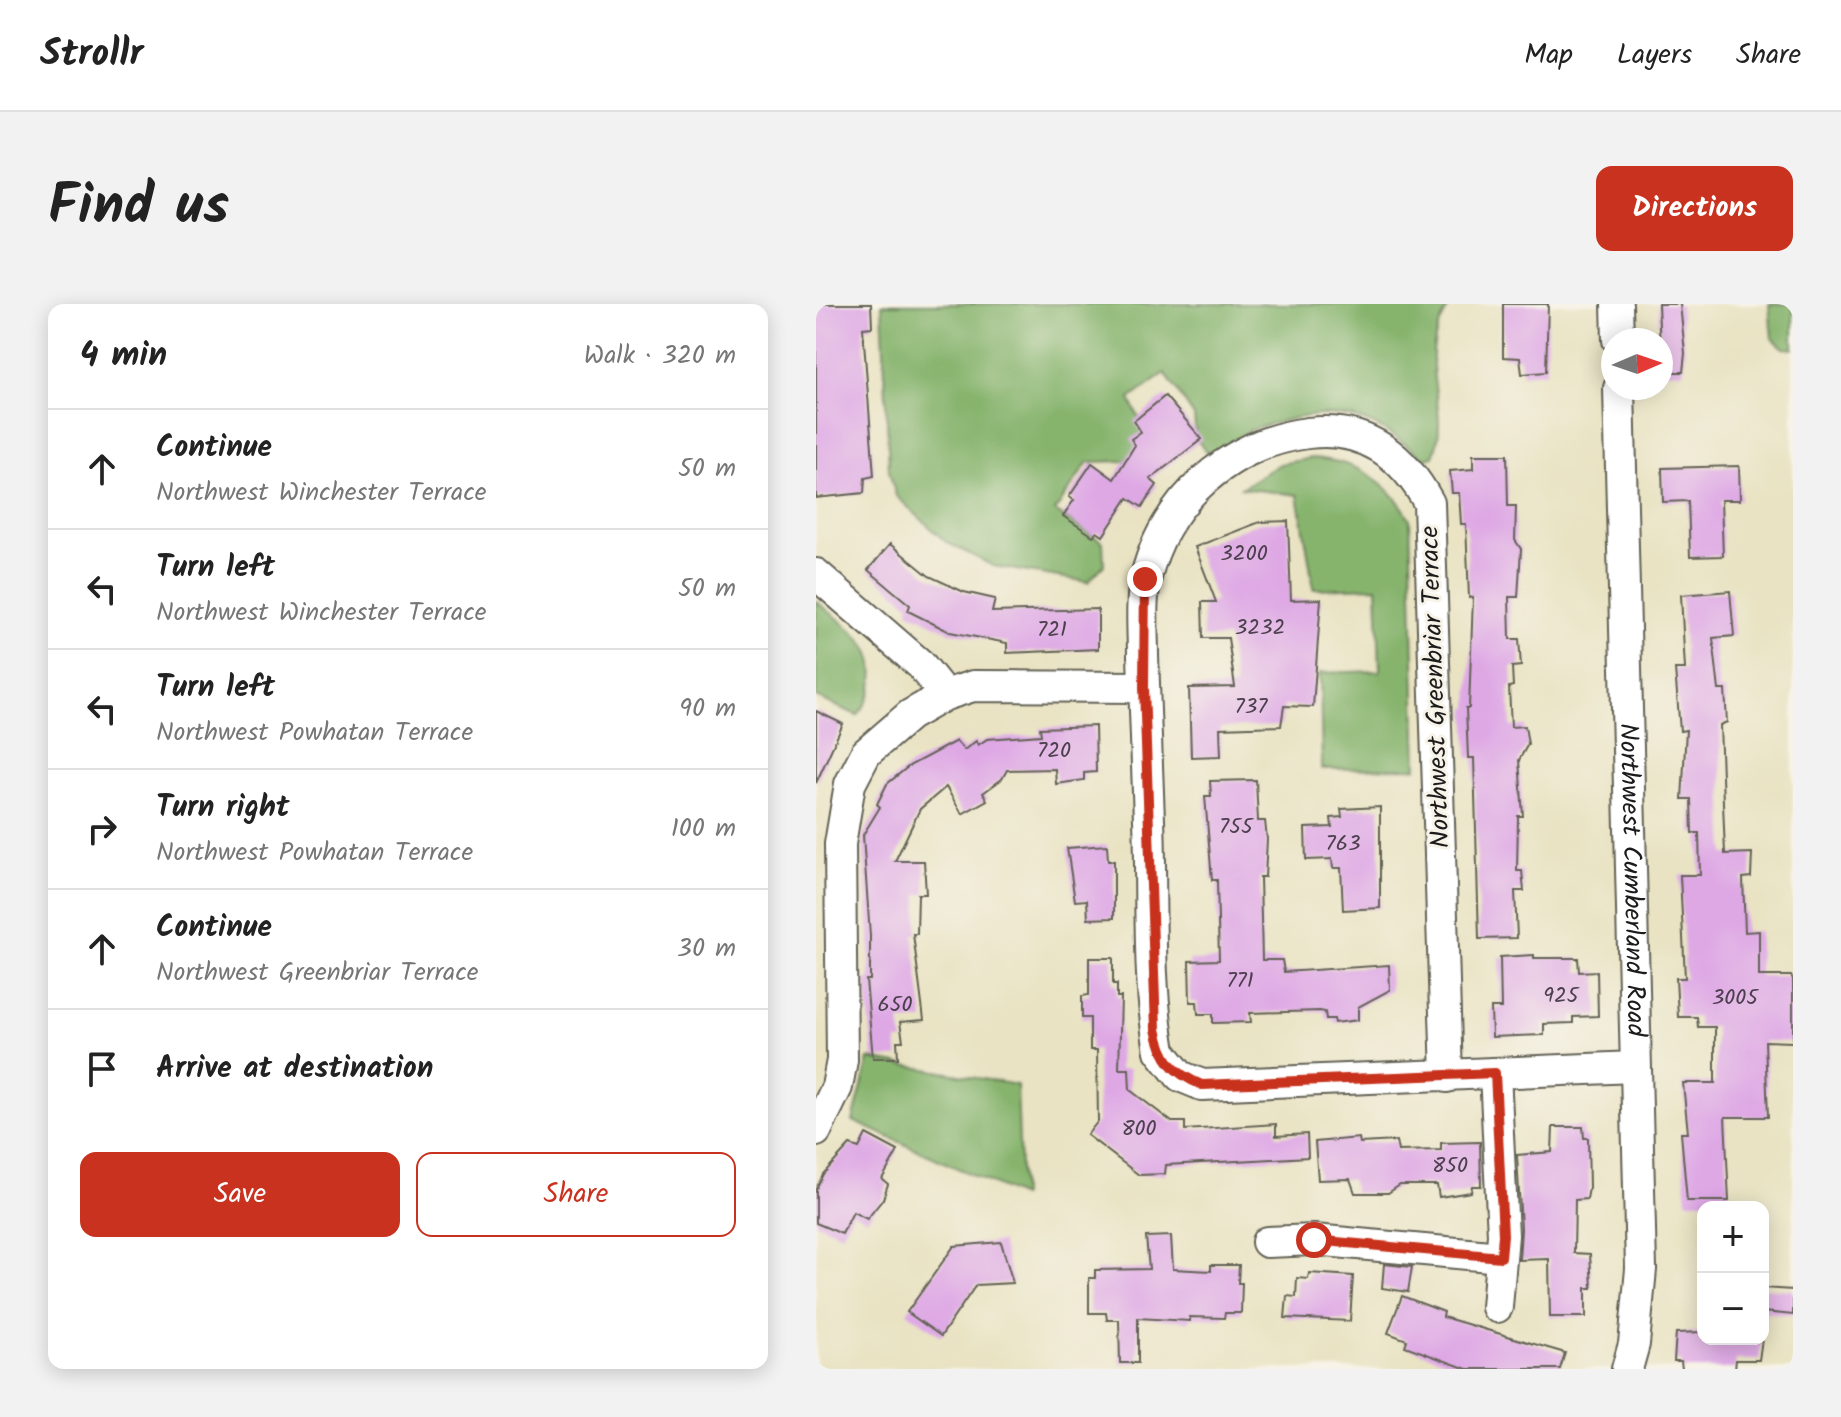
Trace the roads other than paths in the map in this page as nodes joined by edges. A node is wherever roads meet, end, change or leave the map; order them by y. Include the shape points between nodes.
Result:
1 (1617, 304) edge
2 (1618, 328) edge
3 (1619, 400) edge
4 (816, 574) edge
5 (1144, 687) junction
6 (945, 695) junction
7 (1635, 1067) junction
8 (1495, 1073) junction
9 (1447, 1077) junction
10 (816, 1131) edge
11 (1267, 1242) dead end
12 (1501, 1257) junction
13 (1497, 1307) dead end
14 (1627, 1369) edge

1 - 2 street
3 - 7 street, Northwest Cumberland Road
4 - 6 street via 921,665
5 - 6 street via 987,686
5 - 9 street, Northwest Greenbriar Terrace via 1156,1029 1160,1051 1171,1067 1202,1085
5 - 9 street, Northwest Greenbriar Terrace via 1145,579 1170,518 1220,464 1291,435 1325,431 1365,437 1400,460 1417,480 1429,503 1432,533
6 - 10 street via 910,715 866,753 850,784 840,844 842,1060 837,1087
7 - 8 street, Northwest Greenbriar Terrace
7 - 14 street, Northwest Cumberland Road via 1641,1269
8 - 9 street, Northwest Greenbriar Terrace
8 - 12 street
11 - 12 street via 1314,1240
12 - 13 street

